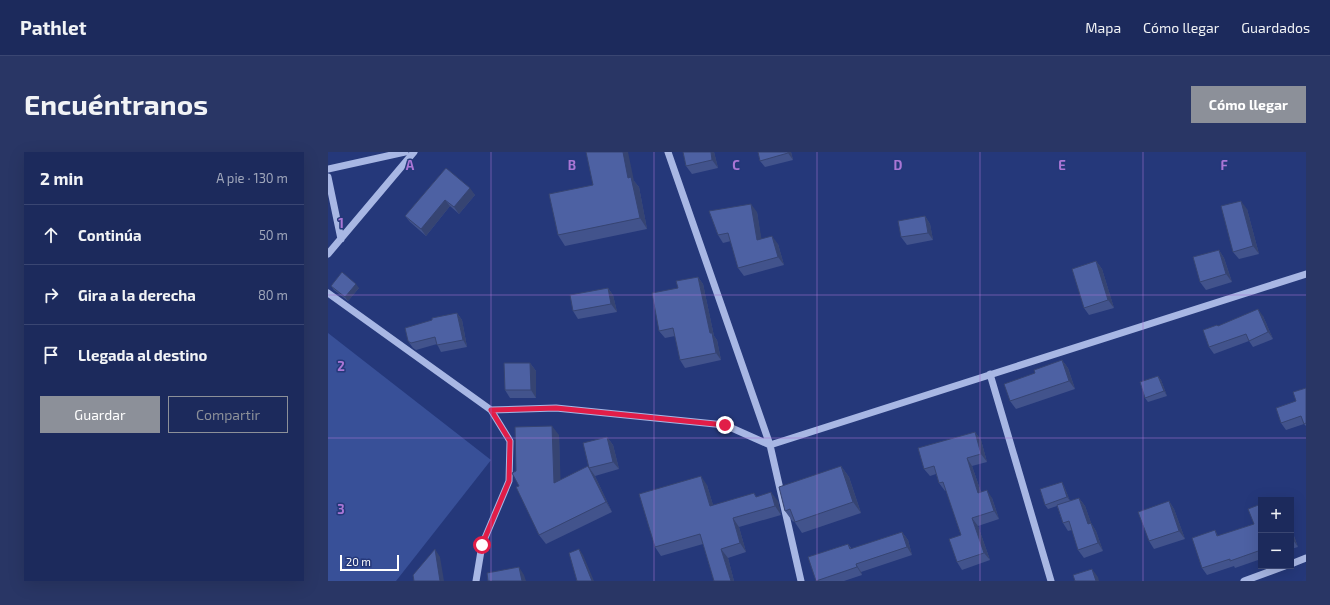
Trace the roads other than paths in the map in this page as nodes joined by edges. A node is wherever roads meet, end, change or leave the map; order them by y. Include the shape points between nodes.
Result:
1 (405, 152) edge
2 (414, 152) edge
3 (668, 152) edge
4 (328, 169) edge
5 (328, 176) edge
6 (341, 239) junction
7 (328, 254) edge
8 (1306, 274) edge
9 (328, 293) edge
10 (990, 374) junction
11 (491, 410) junction
12 (770, 445) junction
13 (1306, 558) edge
14 (1294, 563) edge
15 (1277, 569) edge
16 (476, 581) edge
17 (801, 581) edge
18 (1051, 581) edge
19 (1244, 581) edge

1 - 4 street
2 - 6 street
3 - 12 street
5 - 6 street
6 - 7 street
8 - 10 street
9 - 11 street
10 - 12 street
10 - 18 street
11 - 12 street via 556,408 725,425
11 - 16 street via 510,441 509,481 482,545
12 - 17 street
13 - 14 street
15 - 19 street

